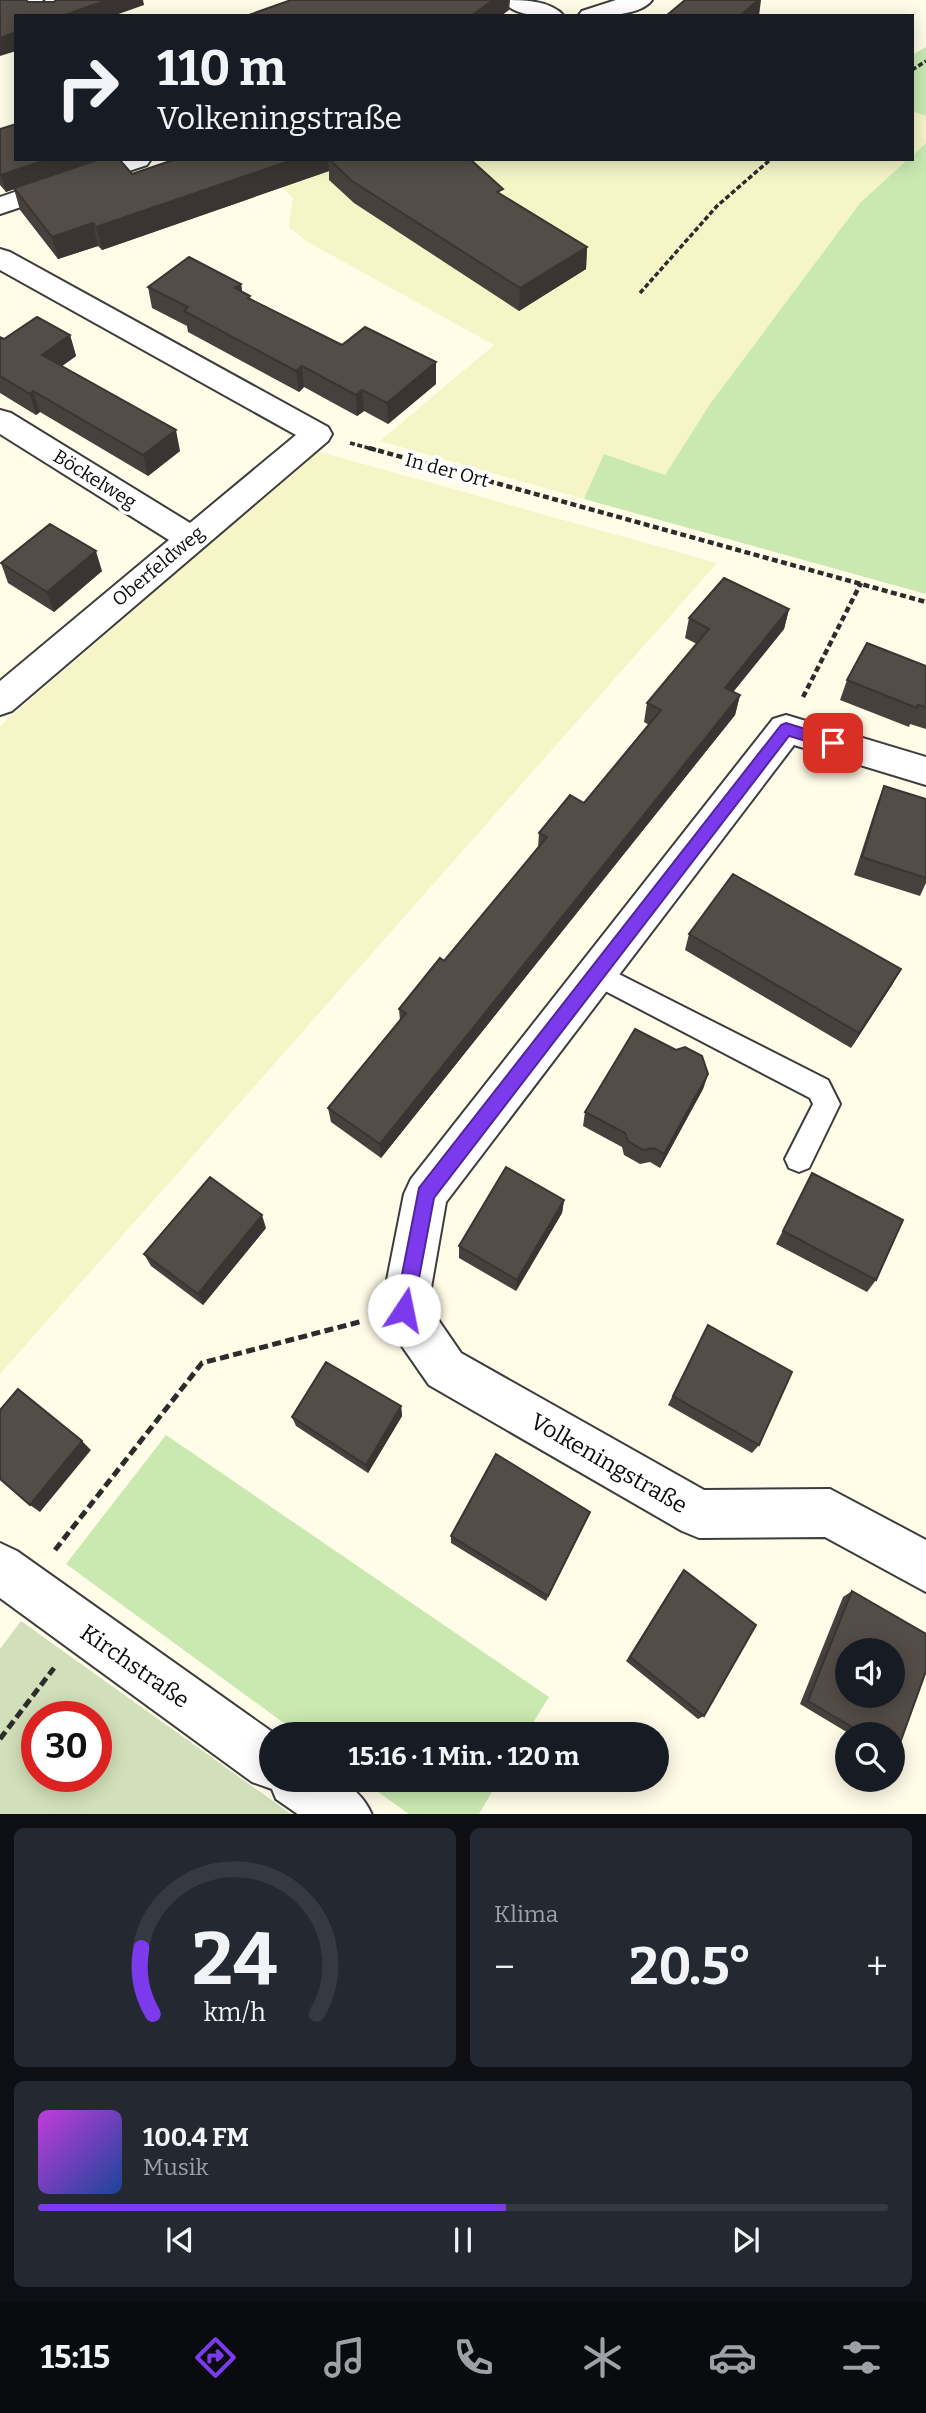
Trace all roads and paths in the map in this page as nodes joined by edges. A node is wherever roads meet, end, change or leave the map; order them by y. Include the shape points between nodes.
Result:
1 (28, 0) edge
2 (514, 0) edge
3 (640, 0) edge
4 (44, 14) edge
5 (547, 14) edge
6 (596, 14) edge
7 (132, 161) edge
8 (769, 161) edge
9 (0, 206) edge
10 (0, 258) edge
11 (640, 293) dead end
12 (0, 420) edge
13 (317, 434) junction
14 (190, 538) junction
15 (861, 583) junction
16 (926, 602) edge
17 (0, 701) edge
18 (786, 729) junction
19 (926, 771) edge
20 (597, 974) junction
21 (799, 1159) dead end
22 (404, 1310) junction
23 (926, 1567) edge
24 (13, 1578) edge
25 (83, 1630) junction
26 (0, 1739) edge
27 (259, 1755) edge
28 (312, 1792) edge
29 (344, 1814) edge

1 - 4 street
2 - 5 street
3 - 6 street
7 - 9 street
8 - 11 path via 717,206
10 - 13 street
12 - 14 street, Böckelweg
13 - 14 street, Oberfeldweg
13 - 15 path, In der Ort
14 - 17 street, Oberfeldweg
15 - 16 path, In der Ort
15 - 18 path
18 - 19 street
18 - 20 street
20 - 21 lane via 819,1089 827,1104
20 - 22 street via 426,1194
22 - 23 street, Volkeningstraße via 445,1369 699,1514 830,1513
22 - 24 path via 202,1363
24 - 25 street, Kirchstraße
25 - 26 path
25 - 27 street, Kirchstraße
28 - 29 street

